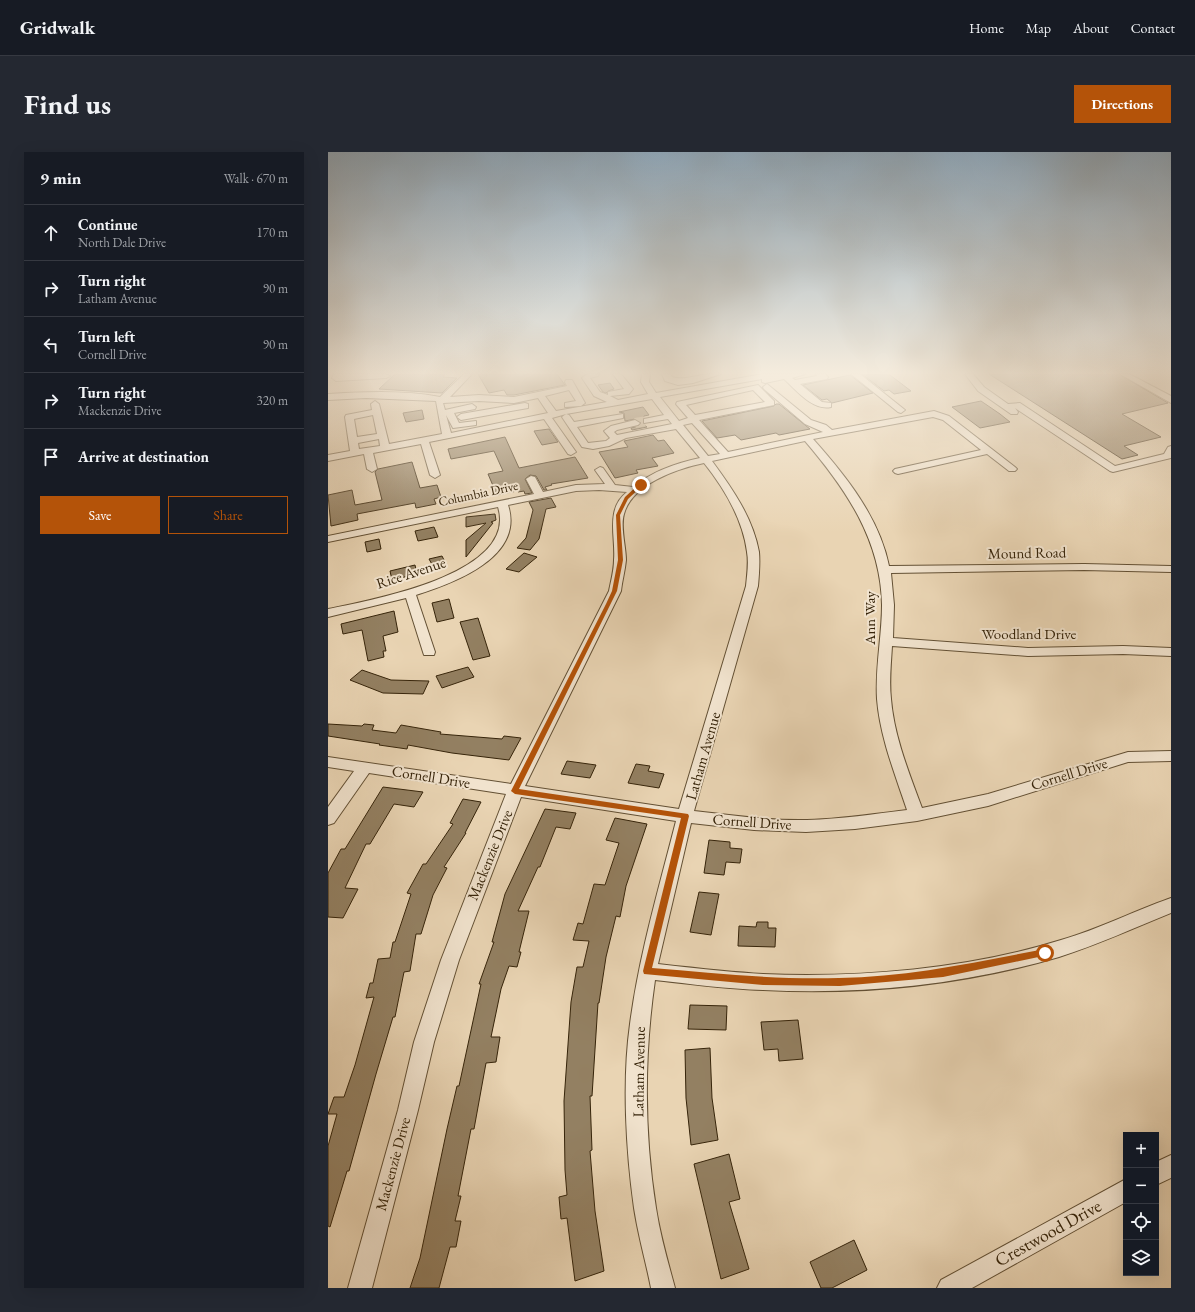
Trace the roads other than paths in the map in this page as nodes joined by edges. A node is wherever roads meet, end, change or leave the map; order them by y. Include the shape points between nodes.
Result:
1 (355, 427) edge
2 (380, 427) edge
3 (445, 427) edge
4 (498, 427) edge
5 (558, 427) edge
6 (573, 427) edge
7 (618, 427) edge
8 (664, 427) edge
9 (679, 427) edge
10 (702, 427) edge
11 (823, 427) edge
12 (859, 427) edge
13 (956, 427) edge
14 (1051, 427) edge
15 (830, 432) junction
16 (382, 436) junction
17 (447, 436) junction
18 (619, 437) junction
19 (352, 438) junction
20 (807, 438) junction
21 (424, 440) junction
22 (385, 447) junction
23 (1171, 449) edge
24 (368, 450) junction
25 (989, 451) junction
26 (571, 452) dead end
27 (355, 453) junction
28 (726, 455) junction
29 (328, 458) edge
30 (707, 459) junction
31 (372, 469) dead end
32 (1012, 469) dead end
33 (600, 470) dead end
34 (898, 471) dead end
35 (436, 475) dead end
36 (531, 478) dead end
37 (612, 488) junction
38 (635, 490) junction
39 (540, 495) junction
40 (502, 503) junction
41 (328, 539) edge
42 (1171, 568) edge
43 (884, 570) junction
44 (410, 594) junction
45 (328, 613) edge
46 (887, 642) junction
47 (429, 652) dead end
48 (1171, 652) edge
49 (1171, 756) edge
50 (328, 762) edge
51 (365, 767) junction
52 (515, 791) junction
53 (917, 815) junction
54 (685, 816) junction
55 (328, 819) edge
56 (1171, 905) edge
57 (647, 971) junction
58 (1171, 1166) edge
59 (1159, 1172) edge
60 (1123, 1192) edge
61 (360, 1288) edge
62 (663, 1288) edge
63 (948, 1288) edge

1 - 19 street via 356,432
2 - 16 street
3 - 17 street
4 - 17 street
5 - 26 street
6 - 18 street via 585,445 609,443
7 - 18 street via 609,431
8 - 18 street
9 - 30 street, Latham Avenue
10 - 28 street
11 - 15 street
12 - 15 street, Mackenzie Drive
13 - 25 street, Mackenzie Drive
14 - 23 street via 1113,469 1168,456
15 - 20 street, Mackenzie Drive
16 - 19 street
16 - 22 street
17 - 21 street
19 - 27 street
20 - 28 street, Mackenzie Drive
20 - 43 street, Ann Way via 833,467 862,509 875,539
21 - 22 street
21 - 35 street
22 - 24 street
24 - 27 street
24 - 31 street
25 - 32 street
25 - 34 street
27 - 29 street
28 - 30 street, Mackenzie Drive
30 - 38 street, Mackenzie Drive via 666,470
30 - 54 street, Latham Avenue via 736,504 749,538 752,548 752,586
33 - 37 street
36 - 39 street
37 - 38 street, Columbia Drive
37 - 39 street, Columbia Drive via 576,488
38 - 52 street, Mackenzie Drive via 626,498 618,515 620,566 615,591
39 - 40 street, Columbia Drive
40 - 41 street, Columbia Drive
40 - 44 street, Rice Avenue via 506,524 502,536 491,551 459,574
42 - 43 street, Mound Road
43 - 46 street, Ann Way via 888,603
44 - 45 street, Rice Avenue
44 - 47 street
46 - 48 street, Woodland Drive via 1028,652
46 - 53 street, Ann Way via 884,698 887,716 900,771
49 - 53 street, Cornell Drive via 1128,757 988,800
50 - 51 street, Cornell Drive
51 - 52 street, Cornell Drive
51 - 55 street
52 - 54 street, Cornell Drive
52 - 61 street, Mackenzie Drive via 450,960 426,1035
53 - 54 street, Cornell Drive via 806,826
54 - 57 street, Latham Avenue
56 - 57 street via 1045,953 943,973 840,982 763,982
57 - 62 street, Latham Avenue via 639,1026 636,1099 645,1209
58 - 59 street
60 - 63 street, Crestwood Drive

